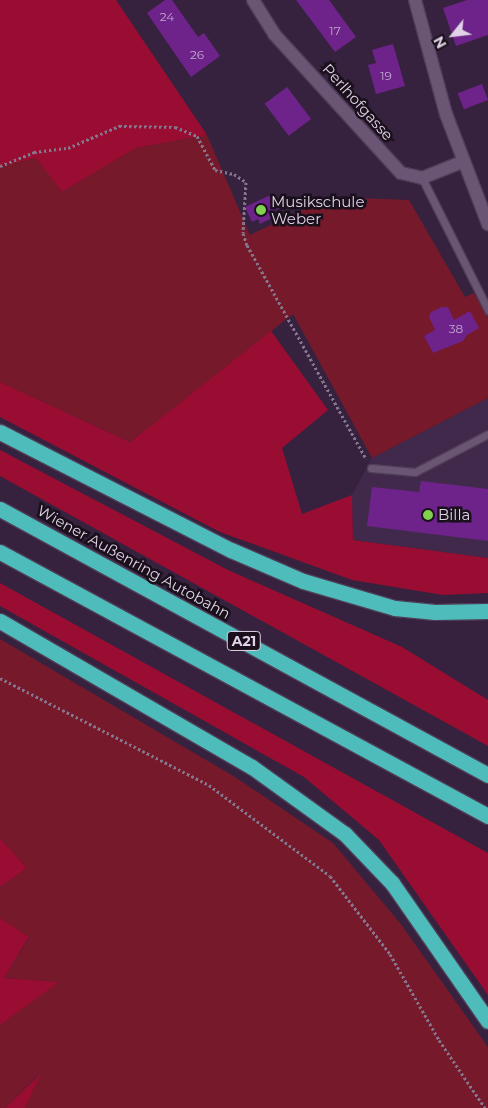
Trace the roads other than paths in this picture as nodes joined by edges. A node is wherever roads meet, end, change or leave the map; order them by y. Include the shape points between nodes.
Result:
1 (253, 0) edge
2 (414, 0) edge
3 (462, 162) junction
4 (422, 178) junction
5 (488, 224) edge
6 (488, 310) edge
7 (0, 432) edge
8 (488, 434) edge
9 (371, 468) road end
10 (0, 508) edge
11 (0, 552) edge
12 (488, 611) edge
13 (0, 621) edge
14 (488, 775) edge
15 (488, 816) edge
16 (488, 1021) edge

1 - 4 street, Perlhofgasse via 274,34 381,153 401,173
2 - 3 street
3 - 4 street
3 - 5 street
4 - 6 lane
7 - 12 highway via 231,550 303,581 395,608 435,612
8 - 9 lane via 415,472
10 - 14 highway, Wiener Außenring Autobahn / A21
11 - 15 highway, A21
13 - 16 highway via 252,767 338,829 392,883

